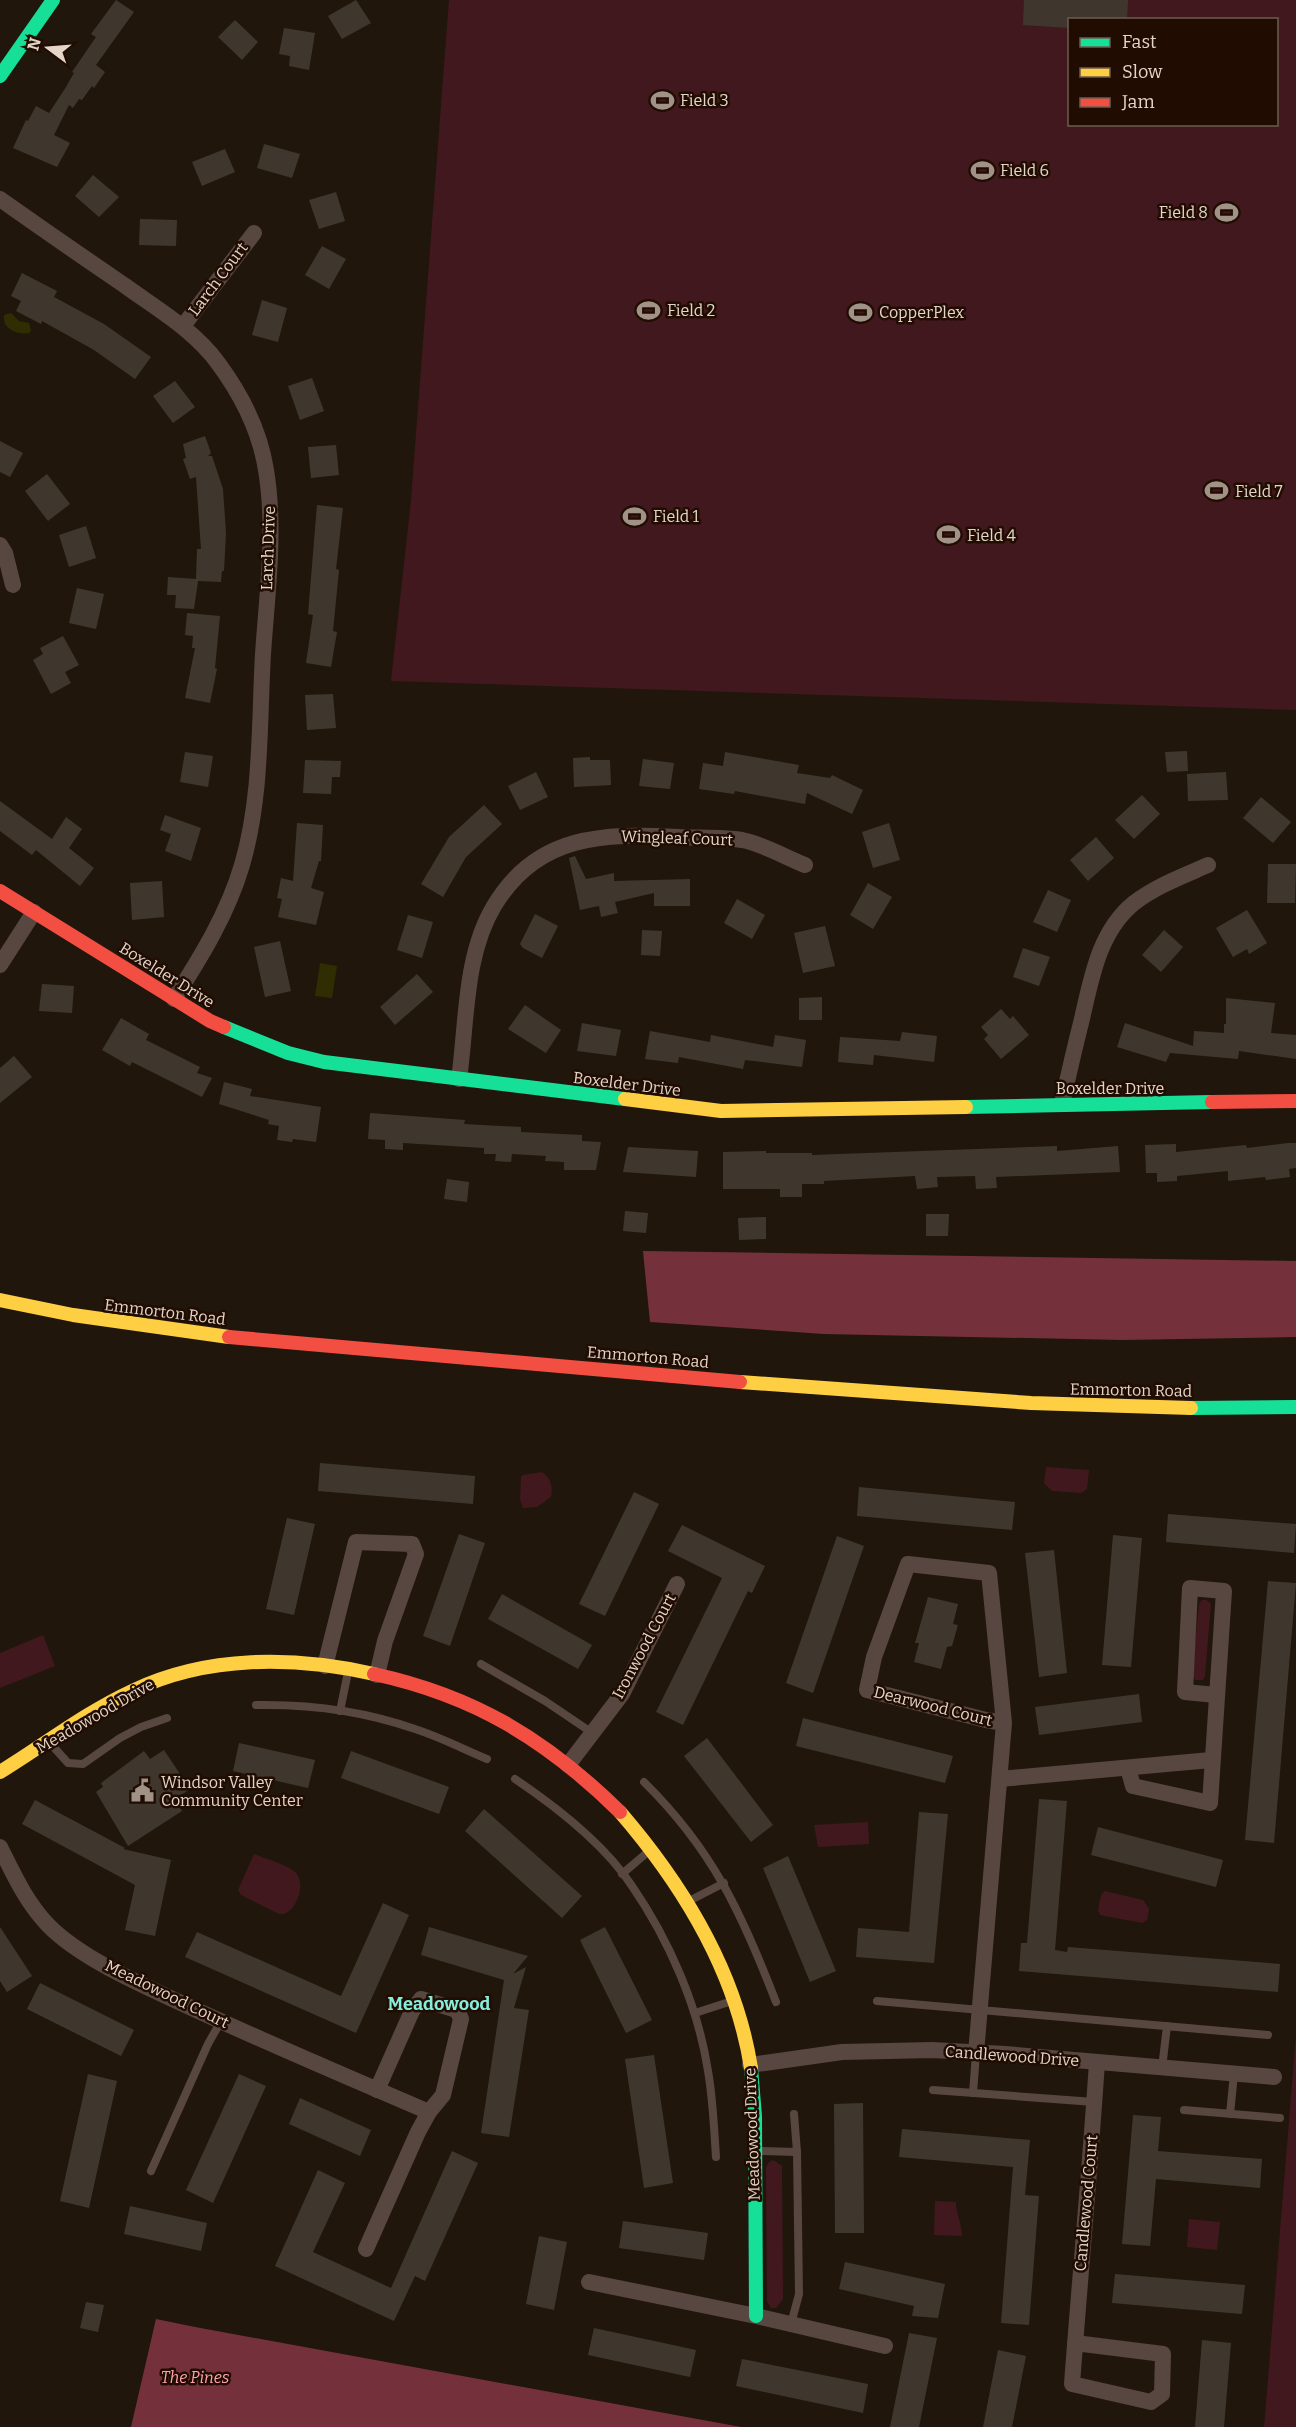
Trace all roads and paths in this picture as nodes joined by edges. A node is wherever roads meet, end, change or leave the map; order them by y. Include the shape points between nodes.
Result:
1 (53, 0) edge
2 (0, 76) edge
3 (0, 199) edge
4 (254, 233) dead end
5 (183, 326) junction
6 (0, 545) edge
7 (13, 585) dead end
8 (1208, 865) dead end
9 (805, 866) dead end
10 (0, 891) edge
11 (34, 912) junction
12 (0, 965) edge
13 (174, 999) junction
14 (459, 1079) junction
15 (1296, 1101) edge
16 (1062, 1104) junction
17 (0, 1300) edge
18 (1296, 1407) edge
19 (677, 1584) dead end
20 (481, 1664) dead end
21 (325, 1666) junction
22 (348, 1669) junction
23 (377, 1675) junction
24 (1216, 1695) junction
25 (255, 1704) dead end
26 (340, 1711) junction
27 (167, 1718) dead end
28 (1004, 1723) junction
29 (591, 1732) junction
30 (48, 1742) junction
31 (487, 1759) dead end
32 (1211, 1760) junction
33 (568, 1765) junction
34 (1128, 1768) junction
35 (0, 1772) edge
36 (515, 1779) dead end
37 (1000, 1779) junction
38 (644, 1782) dead end
39 (0, 1847) edge
40 (650, 1851) junction
41 (622, 1874) junction
42 (724, 1883) junction
43 (687, 1902) junction
44 (733, 2001) junction
45 (877, 2001) dead end
46 (776, 2002) dead end
47 (979, 2010) junction
48 (695, 2013) junction
49 (220, 2021) junction
50 (1167, 2026) junction
51 (1268, 2035) dead end
52 (976, 2053) junction
53 (1097, 2062) junction
54 (750, 2065) junction
55 (1162, 2068) junction
56 (1234, 2074) junction
57 (1274, 2078) dead end
58 (377, 2090) junction
59 (933, 2090) dead end
60 (973, 2093) junction
61 (1094, 2102) junction
62 (1184, 2110) dead end
63 (429, 2112) junction
64 (794, 2114) dead end
65 (1230, 2114) junction
66 (1280, 2118) dead end
67 (755, 2151) junction
68 (797, 2152) junction
69 (716, 2157) dead end
70 (151, 2171) dead end
71 (366, 2249) dead end
72 (589, 2282) dead end
73 (756, 2316) junction
74 (791, 2324) junction
75 (1075, 2343) junction
76 (885, 2346) dead end

1 - 2 street
3 - 5 street, Larch Drive
4 - 5 street, Larch Court
5 - 13 street, Larch Drive via 217,362 240,397 266,468 270,503 253,815 242,866 228,902 205,950
6 - 7 street
8 - 16 street via 1160,887 1134,904 1113,927 1091,977
9 - 14 street, Wingleaf Court via 742,840 625,834 567,845 535,862 512,882 494,907 480,940 471,976
10 - 11 street, Boxelder Drive
11 - 12 street
11 - 13 street, Boxelder Drive
13 - 14 street, Boxelder Drive via 210,1021 288,1053 324,1062
14 - 16 street, Boxelder Drive via 722,1111
15 - 16 street, Boxelder Drive
17 - 18 street, Emmorton Road via 95,1319 268,1341 940,1398 1065,1406
19 - 29 street, Ironwood Court via 622,1694
20 - 29 lane
21 - 22 street, Meadowood Drive
21 - 23 street via 356,1542 412,1544 416,1554
21 - 30 street, Meadowood Drive via 257,1661 176,1674 130,1693
22 - 23 street, Meadowood Drive
22 - 26 lane
23 - 33 street, Meadowood Drive via 486,1712
24 - 24 street via 1224,1591 1190,1588 1185,1692
24 - 32 street
25 - 26 lane
26 - 31 lane via 415,1728
27 - 30 lane via 120,1738 83,1764 68,1763
28 - 28 street, Dearwood Court via 989,1572 908,1564 874,1657 867,1690
28 - 37 street, Dearwood Court
29 - 33 street, Ironwood Court
30 - 35 street, Meadowood Drive
32 - 34 street
32 - 34 street via 1210,1803 1133,1786
33 - 40 street, Meadowood Drive via 621,1814
34 - 37 street
36 - 41 lane via 574,1825
37 - 47 street, Dearwood Court
38 - 42 lane via 682,1822
39 - 49 street, Meadowood Court via 35,1910 65,1940 114,1969
40 - 41 lane
40 - 43 street, Meadowood Drive
41 - 48 lane via 655,1925
42 - 43 lane
42 - 46 lane via 750,1935
43 - 44 street, Meadowood Drive
44 - 48 lane
44 - 54 street, Meadowood Drive
45 - 47 lane
47 - 50 lane
47 - 52 street, Dearwood Court
48 - 69 lane via 708,2071
49 - 58 street, Meadowood Court
49 - 70 lane
50 - 51 lane
50 - 55 lane
52 - 53 street, Candlewood Drive
52 - 54 street, Candlewood Drive via 842,2052
52 - 60 lane
53 - 55 street, Candlewood Drive
53 - 61 street, Candlewood Court
54 - 67 street, Meadowood Drive
55 - 56 street, Candlewood Drive
56 - 57 street, Candlewood Drive
56 - 65 lane
58 - 63 street, Meadowood Court
58 - 63 street via 421,1999 457,2010 461,2019 443,2095
59 - 60 lane
60 - 61 lane
61 - 75 street, Candlewood Court
62 - 65 lane
63 - 71 street
64 - 68 lane
65 - 66 lane
67 - 68 lane
67 - 73 street, Meadowood Drive
68 - 74 lane via 799,2294
72 - 73 street
73 - 74 street
74 - 76 street
75 - 75 street, Candlewood Court via 1163,2354 1162,2394 1151,2402 1072,2384

